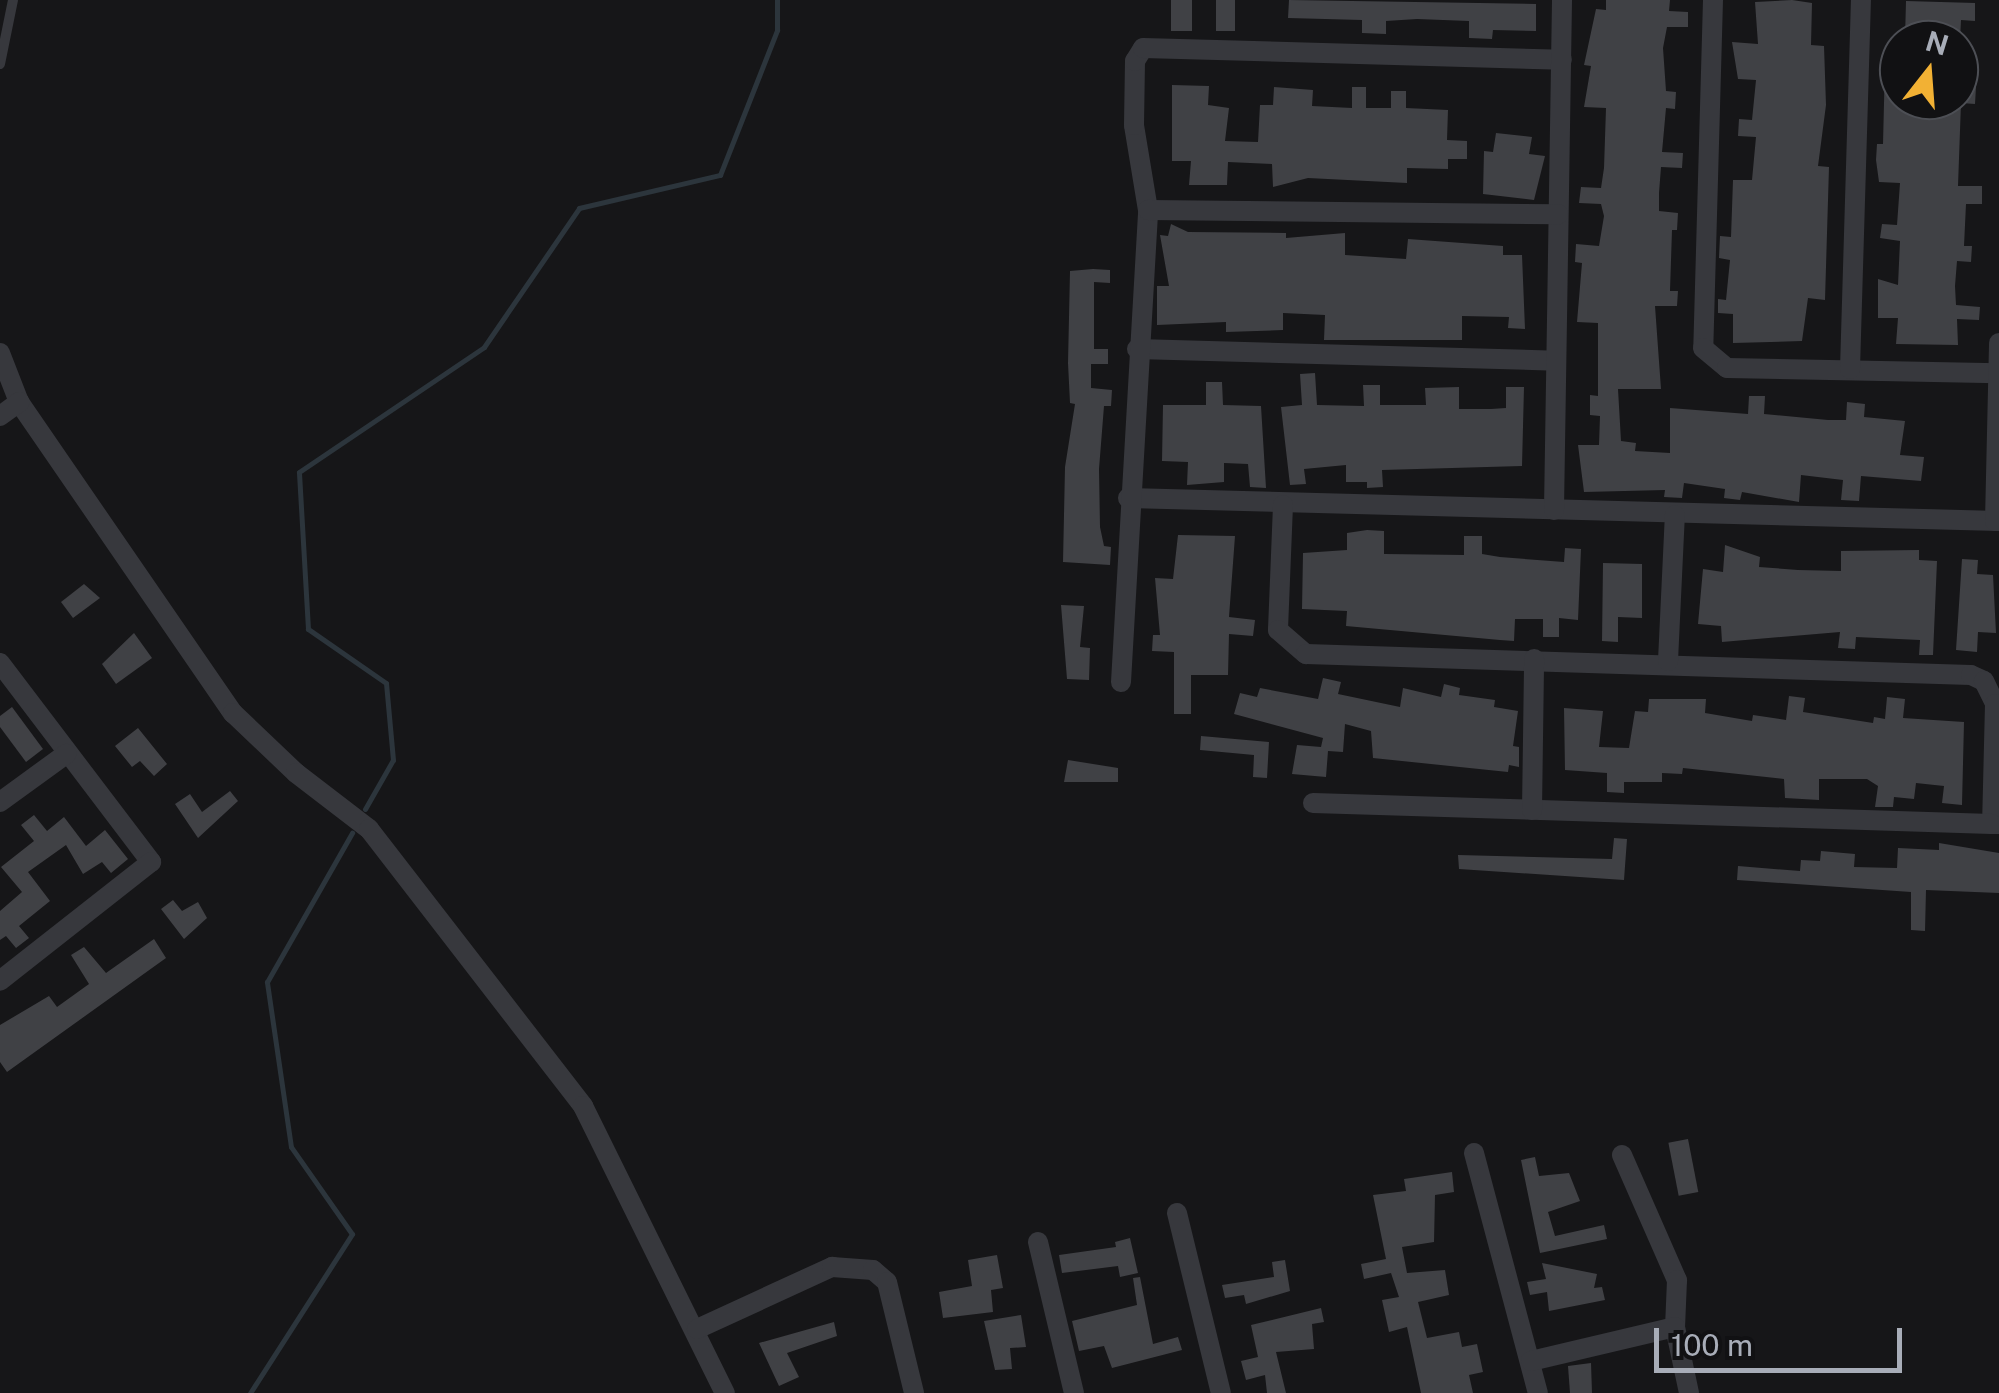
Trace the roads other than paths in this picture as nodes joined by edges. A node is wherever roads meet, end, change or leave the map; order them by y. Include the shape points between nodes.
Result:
1 (13, 0) edge
2 (1562, 0) edge
3 (1713, 0) edge
4 (1861, 0) edge
5 (1562, 60) junction
6 (0, 64) edge
7 (1148, 210) junction
8 (1558, 214) junction
9 (1999, 343) edge
10 (1136, 349) junction
11 (0, 353) edge
12 (1556, 360) junction
13 (1850, 369) junction
14 (1998, 373) edge
15 (19, 402) junction
16 (0, 416) edge
17 (1128, 498) junction
18 (1282, 505) junction
19 (1554, 510) junction
20 (1675, 516) junction
21 (1997, 521) edge
22 (1534, 659) junction
23 (1668, 662) junction
24 (0, 663) edge
25 (1121, 682) dead end
26 (66, 754) junction
27 (0, 802) edge
28 (1313, 804) dead end
29 (1532, 810) junction
30 (1995, 824) edge
31 (0, 981) edge
32 (1474, 1153) dead end
33 (1622, 1155) dead end
34 (1177, 1213) dead end
35 (1038, 1242) dead end
36 (1675, 1327) junction
37 (697, 1329) junction
38 (1531, 1361) junction
39 (725, 1393) edge
40 (914, 1393) edge
41 (1074, 1393) edge
42 (1221, 1393) edge
43 (1538, 1393) edge
44 (1688, 1393) edge

1 - 6 lane
2 - 5 street
3 - 13 street via 1703,348 1727,368
4 - 13 street
5 - 7 street via 1144,48 1136,61 1134,125
5 - 8 street
7 - 8 street
7 - 10 street
8 - 12 street
9 - 14 street
10 - 12 street
10 - 17 street
11 - 15 street
12 - 19 street
13 - 14 street
14 - 21 street
15 - 16 street
15 - 37 street via 233,713 296,774 368,829 584,1106
17 - 18 street
17 - 25 street
18 - 19 street
18 - 22 street via 1278,630 1296,650
19 - 20 street
20 - 21 street
20 - 23 street
22 - 23 street
22 - 29 street
23 - 30 street via 1971,675 1984,681 1995,704
24 - 26 street
26 - 27 street
26 - 31 street via 151,862
28 - 29 street
29 - 30 street
32 - 38 street
33 - 36 street via 1676,1280
34 - 42 street
35 - 41 street
36 - 38 street
36 - 44 street
37 - 39 street
37 - 40 street via 832,1268 873,1270 887,1282
38 - 43 street

